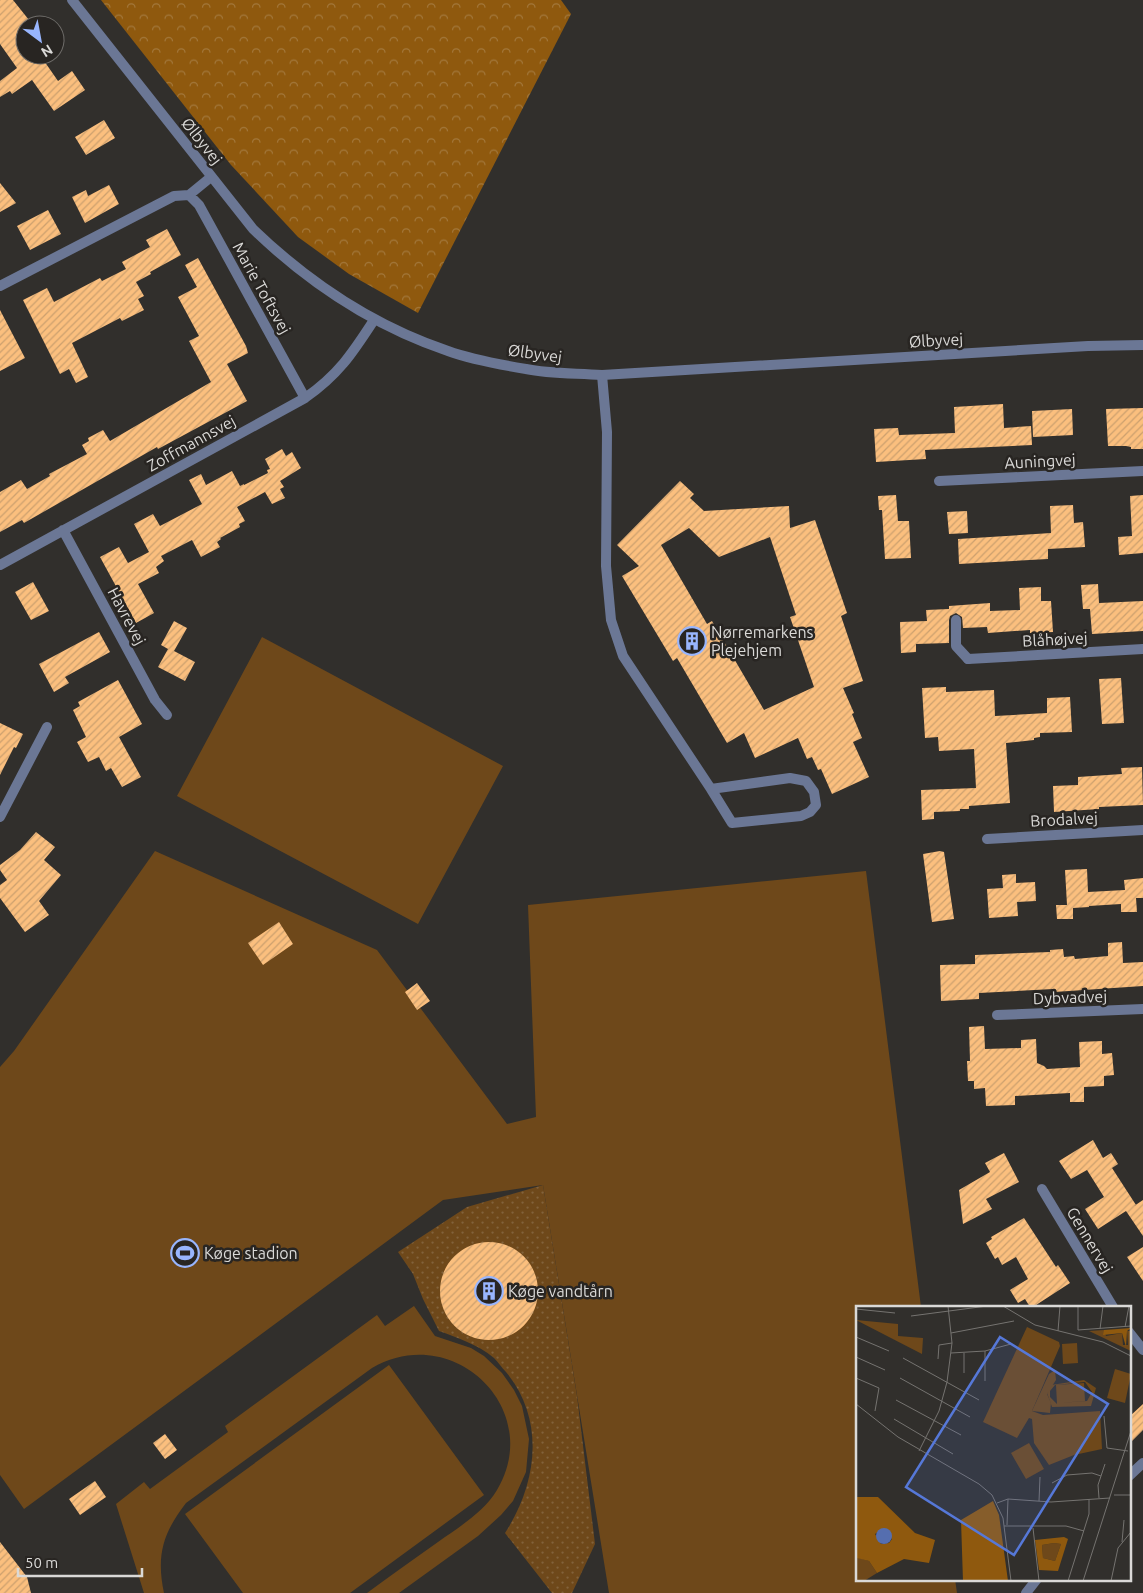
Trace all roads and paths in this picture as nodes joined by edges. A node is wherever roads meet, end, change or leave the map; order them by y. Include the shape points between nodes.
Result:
1 (72, 0) edge
2 (211, 177) junction
3 (189, 195) junction
4 (0, 286) edge
5 (374, 320) junction
6 (1143, 345) edge
7 (602, 375) junction
8 (305, 398) junction
9 (1143, 471) edge
10 (939, 481) dead end
11 (63, 530) junction
12 (0, 565) edge
13 (956, 620) dead end
14 (1143, 649) edge
15 (167, 715) dead end
16 (47, 726) dead end
17 (711, 789) junction
18 (0, 817) edge
19 (1143, 830) edge
20 (987, 839) dead end
21 (1143, 1009) edge
22 (997, 1015) dead end
23 (1042, 1189) dead end
24 (1112, 1306) edge
25 (1130, 1333) edge
26 (1143, 1350) edge
27 (1143, 1463) edge
28 (1130, 1475) edge
29 (1036, 1580) edge
30 (1026, 1593) edge

1 - 2 street, Ølbyvej
2 - 3 street
2 - 5 street, Ølbyvej via 253,229 281,256
3 - 4 street via 174,196
3 - 8 street, Marie Toftsvej via 199,205
5 - 7 street, Ølbyvej via 448,352 528,370
5 - 8 street, Zoffmannsvej via 342,367
6 - 7 street, Ølbyvej
7 - 17 street via 607,432 606,566 611,620 623,656
8 - 11 street, Zoffmannsvej
9 - 10 street, Auningvej
11 - 12 street, Zoffmannsvej
11 - 15 street, Havrevej via 155,700
13 - 14 street, Blåhøjvej via 956,646 968,659
16 - 18 street
17 - 17 street via 790,778 806,781 814,792 816,805 801,816 732,823
19 - 20 street, Brodalvej
21 - 22 street, Dybvadvej
23 - 24 street, Gennervej
25 - 26 street
27 - 28 street
29 - 30 street

